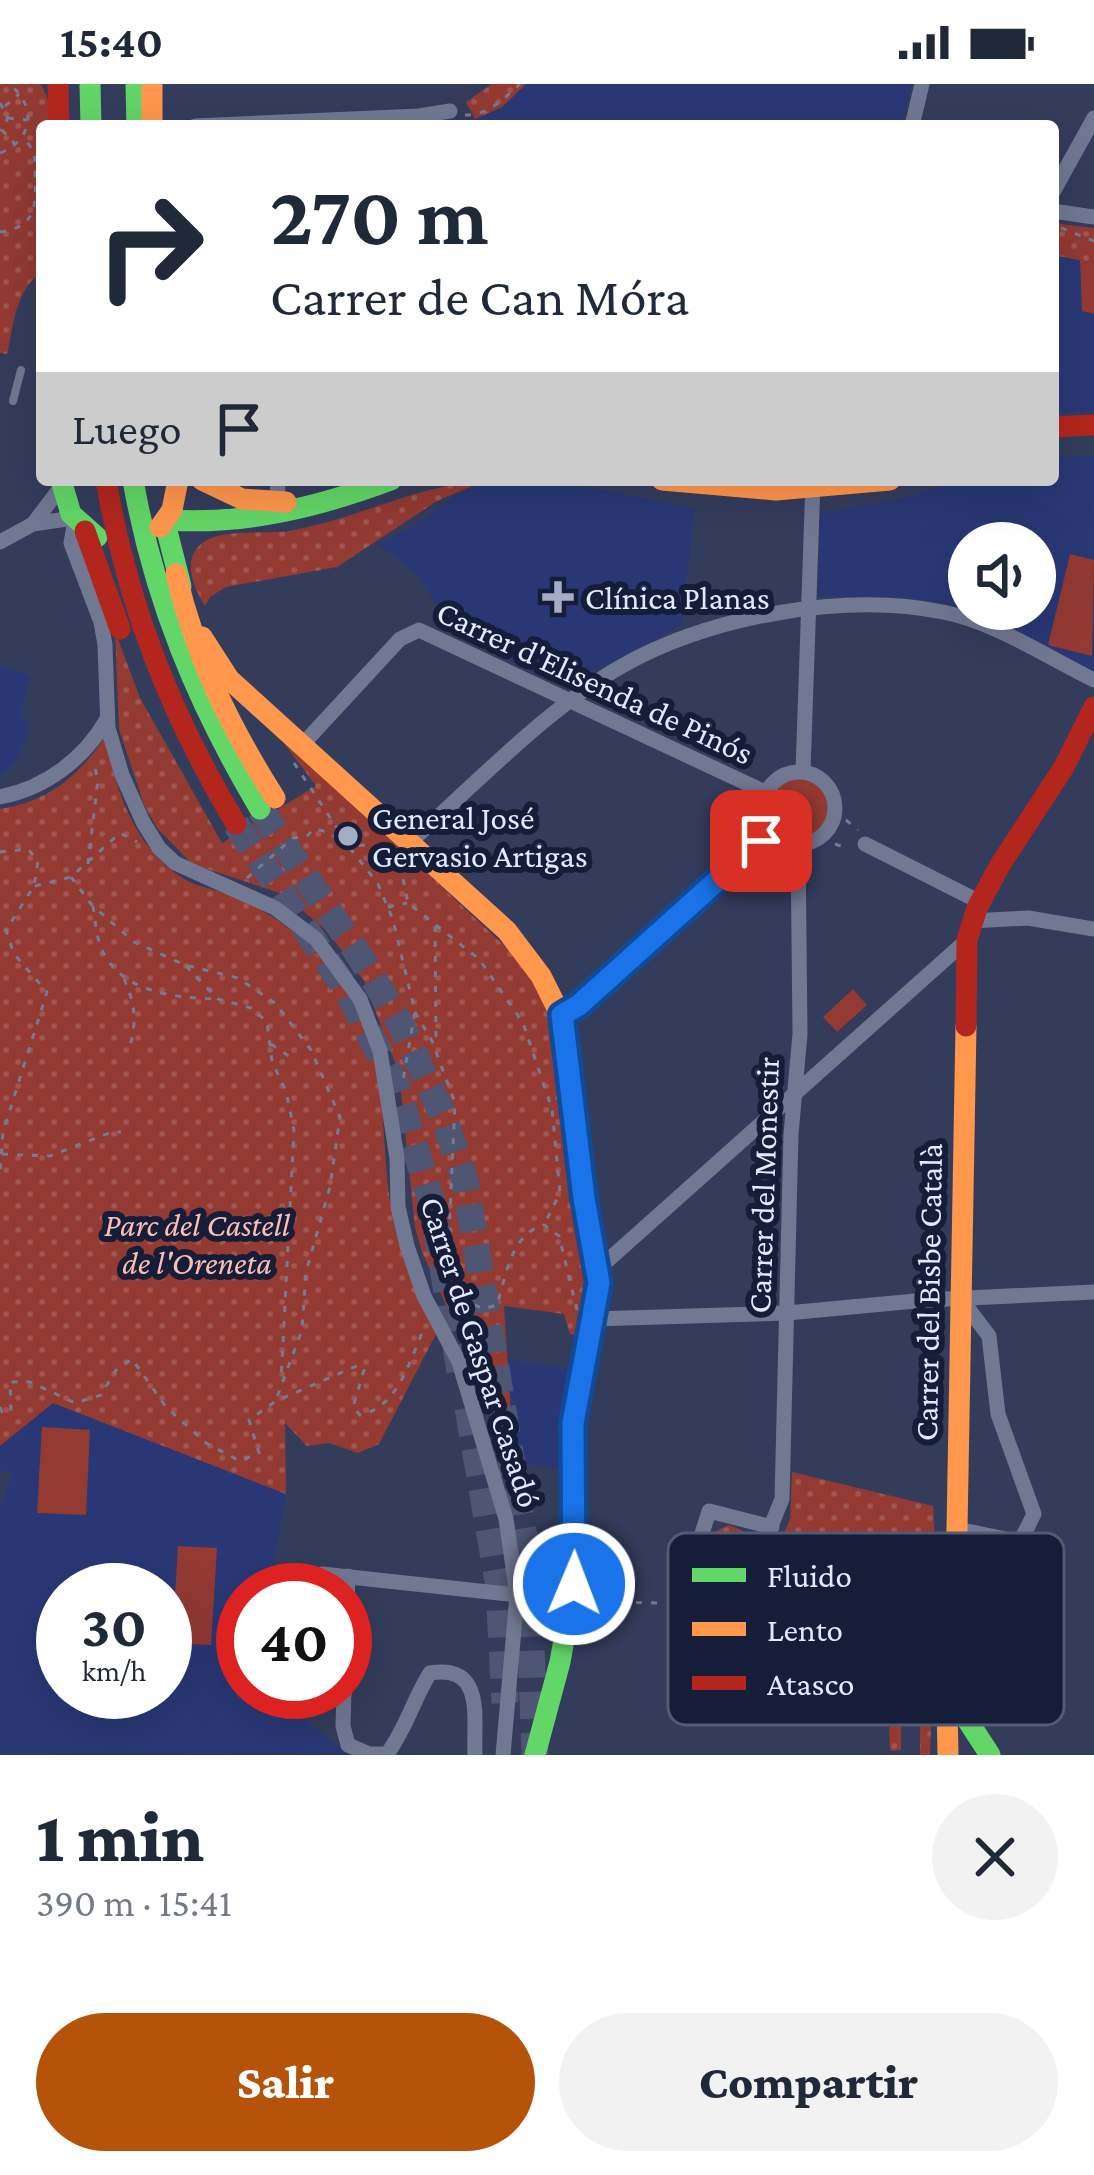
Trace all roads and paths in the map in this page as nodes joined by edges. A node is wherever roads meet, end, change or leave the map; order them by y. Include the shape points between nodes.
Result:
1 (10, 84) edge
2 (74, 84) edge
3 (90, 84) edge
4 (118, 84) edge
5 (136, 84) edge
6 (152, 84) edge
7 (520, 84) edge
8 (922, 84) edge
9 (20, 93) junction
10 (2, 105) edge
11 (457, 113) joint
12 (8, 118) junction
13 (1094, 118) edge
14 (28, 120) junction
15 (74, 120) edge
16 (91, 120) edge
17 (119, 120) edge
18 (136, 120) edge
19 (152, 120) edge
20 (342, 120) edge
21 (913, 120) edge
22 (1, 130) edge
23 (23, 137) junction
24 (16, 145) junction
25 (0, 153) edge
26 (36, 176) edge
27 (1059, 180) edge
28 (36, 204) edge
29 (1059, 212) edge
30 (1094, 217) edge
31 (0, 220) edge
32 (1059, 229) edge
33 (2, 232) edge
34 (1094, 241) edge
35 (22, 370) dead end
36 (13, 401) dead end
37 (1094, 425) edge
38 (1059, 428) edge
39 (1059, 437) edge
40 (1094, 439) edge
41 (59, 486) edge
42 (62, 486) edge
43 (107, 486) edge
44 (134, 486) edge
45 (177, 486) edge
46 (213, 486) edge
47 (372, 486) edge
48 (706, 486) edge
49 (791, 486) edge
50 (812, 486) edge
51 (278, 491) edge
52 (335, 498) junction
53 (211, 521) junction
54 (33, 524) junction
55 (163, 524) junction
56 (83, 527) junction
57 (0, 542) edge
58 (175, 564) junction
59 (806, 610) junction
60 (1094, 680) edge
61 (571, 700) junction
62 (1094, 707) edge
63 (107, 718) junction
64 (85, 749) junction
65 (296, 751) junction
66 (802, 771) junction
67 (765, 792) junction
68 (0, 797) edge
69 (846, 820) dead end
70 (771, 832) junction
71 (410, 842) junction
72 (798, 844) junction
73 (835, 844) dead end
74 (865, 844) dead end
75 (348, 846) junction
76 (144, 850) dead end
77 (0, 852) edge
78 (88, 866) junction
79 (71, 877) junction
80 (245, 879) dead end
81 (34, 886) junction
82 (409, 903) junction
83 (92, 905) junction
84 (388, 908) junction
85 (972, 921) junction
86 (436, 924) junction
87 (1094, 929) edge
88 (185, 965) junction
89 (123, 976) junction
90 (218, 998) junction
91 (415, 1012) junction
92 (562, 1015) junction
93 (270, 1042) junction
94 (130, 1046) dead end
95 (436, 1049) junction
96 (290, 1057) dead end
97 (402, 1088) dead end
98 (794, 1094) junction
99 (1, 1132) edge
100 (121, 1132) dead end
101 (1, 1154) edge
102 (0, 1173) edge
103 (544, 1225) junction
104 (597, 1270) junction
105 (447, 1290) junction
106 (1094, 1292) edge
107 (960, 1299) junction
108 (433, 1312) junction
109 (787, 1313) junction
110 (593, 1319) junction
111 (280, 1388) junction
112 (276, 1401) junction
113 (0, 1407) edge
114 (772, 1527) junction
115 (958, 1529) junction
116 (702, 1533) edge
117 (769, 1533) edge
118 (958, 1533) edge
119 (977, 1533) edge
120 (1027, 1533) edge
121 (372, 1578) edge
122 (525, 1594) junction
123 (560, 1597) dead end
124 (588, 1601) dead end
125 (668, 1604) edge
126 (343, 1719) edge
127 (970, 1725) edge
128 (948, 1743) edge
129 (984, 1754) edge
130 (475, 1755) edge
131 (503, 1755) edge
132 (535, 1755) edge

1 - 9 path
2 - 15 main road
3 - 16 main road
4 - 17 main road
5 - 18 main road
6 - 19 main road
7 - 11 path via 475,115
8 - 21 street
9 - 10 path
9 - 14 path
10 - 12 path
11 - 20 street
12 - 14 path
12 - 22 path
13 - 27 street
14 - 23 path
22 - 24 path
23 - 24 path
23 - 26 path via 35,151
24 - 25 path
28 - 33 path via 22,226
29 - 30 street
31 - 33 path
32 - 34 path
35 - 36 lane
37 - 38 main road
39 - 40 main road
41 - 54 street
42 - 56 main road
43 - 56 main road via 143,640 228,828 154,715
44 - 58 main road via 145,558 183,670 215,736 267,804 206,676
45 - 55 main road
46 - 51 main road via 235,498
47 - 52 main road
48 - 49 main road
50 - 59 street
51 - 52 main road
52 - 53 main road via 290,513
53 - 55 main road
53 - 58 main road via 187,533
54 - 56 street
54 - 57 street
55 - 56 main road via 124,541
55 - 58 main road
56 - 63 street, Carrer de Gaspar Casadó via 70,543 106,645
58 - 65 main road via 204,640 229,679
59 - 60 street via 873,602 948,613
59 - 61 street via 739,621 670,645
59 - 66 street
61 - 65 street, Carrer d'Elisenda de Pinós via 414,630
61 - 67 street, Carrer d'Elisenda de Pinós
61 - 71 street
62 - 85 main road via 1077,747 995,868
63 - 64 street
63 - 108 street, Carrer de Gaspar Casadó via 122,775 159,848 194,874 291,918 360,999 389,1091 398,1207
64 - 68 street via 46,781
64 - 78 path via 98,779
65 - 71 main road
65 - 75 path
66 - 67 street via 784,774
66 - 72 street via 828,785 836,808 825,833
67 - 70 street
69 - 73 path via 860,827 848,850
70 - 72 street
70 - 92 street
71 - 92 main road via 521,947
72 - 98 street, Carrer del Monestir
74 - 85 street
75 - 80 path via 314,829
75 - 82 path via 367,845 401,869
75 - 84 path
76 - 78 path via 120,833
77 - 81 path via 28,849 38,861
78 - 79 path
79 - 81 path
79 - 83 path
81 - 99 path via 6,930 14,954 47,992
82 - 84 path
82 - 86 path
83 - 88 path via 134,942
83 - 89 path via 100,948
84 - 91 path
85 - 87 street via 1028,918
85 - 98 street
85 - 107 main road, Carrer del Bisbe Català
86 - 95 path
86 - 103 path via 479,959 523,1023 552,1109 560,1193
88 - 90 path
88 - 111 path via 238,978 274,1003 311,1050 340,1117 306,1272 302,1330
89 - 90 path via 173,998
89 - 94 path via 134,1001
90 - 93 path via 251,1008 267,1022
91 - 95 path
91 - 97 path
92 - 104 main road
93 - 96 path
93 - 111 path via 294,1130
95 - 105 path via 455,1103
98 - 104 street
98 - 109 street, Carrer del Monestir
99 - 101 path
100 - 101 path via 50,1156
101 - 102 path
103 - 105 path via 517,1244 497,1305 483,1309
103 - 110 path via 559,1236 573,1306
104 - 110 main road
105 - 108 path
106 - 107 street
107 - 109 street
107 - 115 main road, Carrer del Bisbe Català
107 - 120 street via 989,1336 998,1414 1034,1514
108 - 112 path via 393,1397 371,1413 353,1407 359,1365
108 - 122 street, Carrer de Gaspar Casadó via 459,1363
109 - 110 street
109 - 114 street, Carrer del Monestir via 782,1499
110 - 132 main road via 573,1423 574,1584
111 - 112 path
112 - 113 path via 249,1420 259,1453 240,1461 166,1407 132,1359 101,1395 75,1403 30,1382 10,1382 10,1411
114 - 116 street via 709,1511
114 - 117 street, Carrer del Monestir
115 - 118 main road, Carrer del Bisbe Català
115 - 119 street
121 - 122 street
122 - 123 path
122 - 131 street, Carrer de Gaspar Casadó
124 - 125 path
126 - 130 street via 348,1745 387,1754 430,1673 455,1673 476,1701
127 - 129 main road
128 - 129 main road

